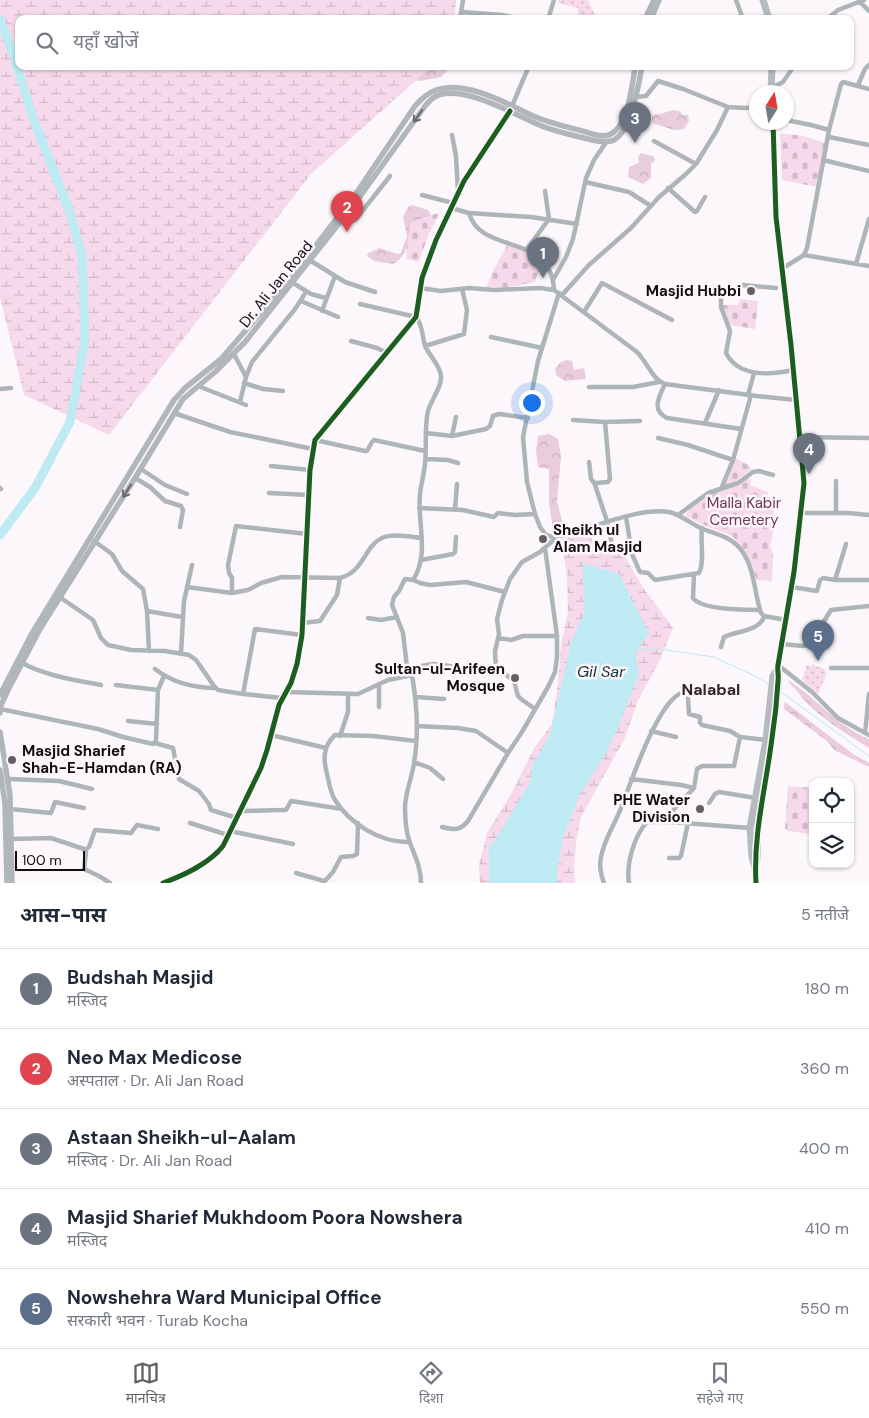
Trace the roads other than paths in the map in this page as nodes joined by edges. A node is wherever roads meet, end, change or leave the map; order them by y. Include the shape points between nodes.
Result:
1 (463, 0) edge
2 (554, 0) edge
3 (654, 0) edge
4 (660, 0) edge
5 (736, 0) edge
6 (763, 0) edge
7 (862, 1) edge
8 (869, 11) edge
9 (461, 12) junction
10 (461, 15) edge
11 (502, 15) edge
12 (549, 15) edge
13 (647, 15) edge
14 (654, 15) edge
15 (742, 15) edge
16 (768, 15) edge
17 (832, 15) edge
18 (869, 65) edge
19 (527, 70) edge
20 (634, 70) edge
21 (641, 70) edge
22 (772, 70) edge
23 (791, 70) edge
24 (771, 85) edge
25 (778, 85) edge
26 (858, 85) junction
27 (869, 89) edge
28 (636, 97) junction
29 (728, 107) junction
30 (749, 108) edge
31 (511, 109) junction
32 (794, 122) edge
33 (773, 130) edge
34 (829, 130) junction
35 (452, 136) dead end
36 (829, 137) junction
37 (654, 140) dead end
38 (607, 141) junction
39 (869, 145) edge
40 (823, 160) junction
41 (696, 164) junction
42 (869, 171) edge
43 (390, 176) dead end
44 (585, 182) junction
45 (668, 188) junction
46 (545, 191) dead end
47 (458, 193) junction
48 (422, 195) dead end
49 (705, 197) dead end
50 (452, 206) junction
51 (650, 206) junction
52 (469, 214) junction
53 (549, 219) junction
54 (869, 219) edge
55 (341, 222) junction
56 (577, 224) junction
57 (528, 249) junction
58 (804, 255) junction
59 (311, 261) junction
60 (856, 264) junction
61 (869, 266) edge
62 (782, 268) junction
63 (335, 276) junction
64 (553, 280) junction
65 (293, 283) junction
66 (420, 288) junction
67 (780, 288) junction
68 (462, 289) junction
69 (554, 290) junction
70 (306, 292) junction
71 (375, 292) dead end
72 (561, 294) junction
73 (326, 298) junction
74 (301, 300) junction
75 (360, 304) dead end
76 (322, 311) junction
77 (584, 312) junction
78 (338, 317) dead end
79 (416, 317) junction
80 (672, 320) dead end
81 (491, 337) dead end
82 (351, 341) dead end
83 (425, 346) junction
84 (542, 348) junction
85 (387, 353) junction
86 (234, 354) junction
87 (793, 370) junction
88 (754, 373) junction
89 (246, 377) junction
90 (659, 382) junction
91 (244, 383) junction
92 (665, 384) junction
93 (198, 386) junction
94 (10, 388) dead end
95 (589, 388) dead end
96 (0, 389) edge
97 (719, 390) junction
98 (283, 391) dead end
99 (749, 395) junction
100 (796, 400) junction
101 (240, 402) junction
102 (246, 405) dead end
103 (174, 413) junction
104 (456, 417) dead end
105 (528, 418) junction
106 (573, 420) dead end
107 (640, 421) dead end
108 (606, 422) junction
109 (705, 423) junction
110 (741, 429) junction
111 (426, 433) junction
112 (452, 436) junction
113 (800, 437) junction
114 (658, 438) dead end
115 (869, 438) edge
116 (316, 440) junction
117 (313, 449) junction
118 (425, 450) junction
119 (426, 459) junction
120 (733, 460) junction
121 (589, 462) dead end
122 (458, 463) dead end
123 (271, 466) dead end
124 (141, 468) junction
125 (310, 470) junction
126 (773, 474) dead end
127 (135, 478) junction
128 (836, 481) dead end
129 (456, 484) dead end
130 (595, 484) junction
131 (721, 488) junction
132 (269, 493) dead end
133 (187, 494) dead end
134 (309, 495) junction
135 (419, 508) junction
136 (455, 509) junction
137 (801, 513) junction
138 (836, 513) junction
139 (535, 514) junction
140 (678, 515) junction
141 (869, 515) edge
142 (626, 517) junction
143 (607, 521) junction
144 (180, 527) dead end
145 (702, 528) junction
146 (307, 534) junction
147 (559, 536) junction
148 (456, 537) dead end
149 (422, 538) junction
150 (93, 540) junction
151 (846, 544) dead end
152 (612, 545) dead end
153 (545, 548) junction
154 (421, 560) junction
155 (192, 565) dead end
156 (694, 575) junction
157 (306, 577) junction
158 (340, 578) junction
159 (413, 580) junction
160 (835, 580) junction
161 (869, 580) edge
162 (187, 587) junction
163 (792, 588) junction
164 (505, 592) junction
165 (232, 593) junction
166 (61, 598) junction
167 (869, 606) edge
168 (760, 610) junction
169 (147, 611) junction
170 (764, 616) junction
171 (182, 617) junction
172 (397, 617) junction
173 (368, 618) dead end
174 (786, 620) junction
175 (302, 623) junction
176 (302, 635) junction
177 (557, 636) junction
178 (498, 638) junction
179 (782, 644) junction
180 (721, 647) dead end
181 (149, 650) junction
182 (180, 653) junction
183 (22, 663) junction
184 (831, 668) dead end
185 (869, 668) edge
186 (496, 669) junction
187 (155, 670) dead end
188 (777, 672) junction
189 (164, 676) junction
190 (410, 676) junction
191 (379, 684) junction
192 (101, 685) dead end
193 (116, 685) dead end
194 (216, 688) junction
195 (158, 690) junction
196 (286, 692) junction
197 (243, 694) junction
198 (348, 694) junction
199 (869, 694) edge
200 (0, 695) edge
201 (416, 697) junction
202 (282, 698) junction
203 (444, 699) dead end
204 (379, 707) dead end
205 (536, 709) junction
206 (0, 711) edge
207 (128, 720) dead end
208 (157, 724) junction
209 (418, 726) junction
210 (0, 732) edge
211 (651, 732) junction
212 (867, 734) edge
213 (272, 735) junction
214 (340, 736) junction
215 (676, 737) dead end
216 (740, 737) junction
217 (769, 739) junction
218 (416, 741) junction
219 (155, 743) junction
220 (326, 748) junction
221 (508, 753) junction
222 (414, 762) junction
223 (0, 770) edge
224 (8, 778) junction
225 (762, 778) junction
226 (443, 779) dead end
227 (630, 779) junction
228 (694, 788) junction
229 (92, 789) dead end
230 (2, 798) edge
231 (756, 798) junction
232 (709, 803) dead end
233 (84, 808) dead end
234 (10, 809) junction
235 (342, 809) junction
236 (241, 811) junction
237 (237, 818) junction
238 (671, 822) junction
239 (190, 823) dead end
240 (358, 823) junction
241 (688, 823) junction
242 (442, 827) dead end
243 (750, 828) junction
244 (158, 829) dead end
245 (229, 833) junction
246 (12, 839) junction
247 (409, 842) junction
248 (293, 844) dead end
249 (85, 850) junction
250 (669, 858) dead end
251 (755, 867) junction
252 (296, 874) dead end
253 (324, 882) edge
254 (7, 883) edge
255 (12, 883) edge
256 (110, 883) edge
257 (163, 883) edge
258 (422, 883) edge
259 (604, 883) edge
260 (629, 883) edge
261 (756, 883) edge

1 - 9 street
2 - 12 street
3 - 13 main road
4 - 14 main road
5 - 15 street
6 - 16 highway
7 - 8 street
7 - 17 street
9 - 10 street
9 - 11 street
18 - 26 street
19 - 31 street
20 - 31 main road, Dr. Ali Jan Road via 631,96 622,122 610,135 596,135 553,124
21 - 28 main road
22 - 24 highway
23 - 25 street
26 - 27 street
26 - 34 street via 840,84
28 - 29 street via 646,96 658,81
28 - 38 main road via 620,135
29 - 30 street
29 - 41 street
31 - 38 main road, Dr. Ali Jan Road via 552,130
31 - 47 street
31 -> 55 main road, Dr. Ali Jan Road via 466,96 434,97
31 - 150 main road, Dr. Ali Jan Road via 486,95 451,88 435,91 415,106 357,192 290,278 221,359 174,400
32 - 34 street
33 - 62 highway via 775,205
34 - 36 street
35 - 47 street
36 - 39 street
36 - 40 street
37 - 41 street
38 - 44 street
40 - 42 street
40 - 58 street
41 - 45 street
43 - 55 street via 356,219
44 - 51 street via 629,192
44 - 56 street
45 - 49 street via 695,212
45 - 51 street
46 - 53 street
47 - 50 street
48 - 50 street
50 - 52 street
50 - 66 street via 425,267
51 - 72 street
52 - 53 street
52 - 57 street via 478,230
53 - 56 street
53 - 57 street
54 - 60 street
55 - 59 main road, Dr. Ali Jan Road
56 - 64 street via 566,257
57 - 64 street via 543,260
58 - 60 street
58 - 62 street
59 - 63 street
59 - 65 main road, Dr. Ali Jan Road
60 - 61 street
62 - 67 highway
63 - 71 street
63 - 73 street
64 - 69 street
65 - 70 street
65 - 86 main road, Dr. Ali Jan Road
66 - 68 street
66 - 79 street
67 - 87 highway
67 - 88 street via 743,285 740,292 721,291 721,307 730,331 726,354 740,369
68 - 69 street
68 - 83 street via 467,310 464,334
69 - 72 street
70 - 73 street
70 - 74 street
72 - 77 street
72 - 84 street
73 - 76 street
74 - 76 street
74 - 89 street via 254,359
75 - 79 street
76 - 78 street
77 - 80 street via 602,283
77 - 90 street via 637,352
79 - 83 street
79 - 85 street
81 - 84 street
82 - 85 street
83 - 111 street via 441,377 429,409
84 - 105 street
85 - 116 street
86 - 89 street
86 - 93 main road, Dr. Ali Jan Road
87 - 88 street
87 - 100 highway
88 - 99 street
89 - 91 street
90 - 92 street
90 - 95 street via 633,387
91 - 98 street
91 - 101 street
92 - 97 street
92 - 109 street via 657,402 658,411 663,416
93 - 101 street
93 - 103 main road, Dr. Ali Jan Road via 183,399
94 - 96 street
97 - 99 street
97 - 109 street
99 - 100 street
99 - 110 street
100 - 113 highway
101 - 102 street
103 - 117 street via 230,432
103 - 124 main road, Dr. Ali Jan Road
104 - 112 street
105 - 112 street via 494,414 489,428
105 - 139 street via 523,437 524,461
106 - 108 street
107 - 108 street
108 - 130 street via 610,479
109 - 110 street
110 - 120 street
111 - 112 street
111 - 118 street
113 - 115 street
113 - 137 highway via 804,483
114 - 120 street
116 - 117 street
116 - 118 street via 364,451 374,440
117 - 125 street
118 - 119 street
119 - 122 street
119 - 135 street
120 - 131 street
121 - 130 street via 591,479
123 - 125 street
124 - 127 main road, Dr. Ali Jan Road
124 - 133 street via 165,485
125 - 134 street
126 - 131 street via 753,472 738,483
127 - 144 street via 165,500 181,506
127 -> 150 main road, Dr. Ali Jan Road
128 - 138 street
129 - 136 street
130 - 143 street
131 - 140 street via 701,497
132 - 134 street
134 - 146 street
135 - 136 street
135 - 149 street
136 - 139 street via 494,517 498,513
137 - 138 street
137 - 163 highway
138 - 141 street
139 - 147 street via 546,535
140 - 142 street via 659,512
140 - 145 street
142 - 143 street
142 - 156 street via 632,554 640,572 648,573 655,580
143 - 147 street
143 - 152 street
145 - 156 street via 702,568
145 - 168 street via 727,537 743,552 755,581
146 - 157 street
146 - 165 street via 236,526 228,566
147 - 153 street
148 - 154 street via 453,554
149 - 154 street
149 - 158 street via 383,538 372,546 355,570
150 - 166 main road, Dr. Ali Jan Road
150 - 169 street via 112,554 122,571 140,585
150 - 200 main road, Dr. Ali Jan Road via 31,635
151 - 160 street
153 - 164 street via 519,565
153 - 177 street
154 - 159 street
155 - 162 street
156 - 168 street via 693,598 698,602 721,608
157 - 158 street
157 - 165 street via 271,579 248,590
157 - 175 street
158 - 175 street via 336,595 320,621
159 - 164 street via 430,585 466,582
159 - 172 street via 405,579 394,597 392,605
160 - 161 street
160 - 163 street via 821,579 816,591
162 - 165 street
162 - 171 street
163 - 174 highway
164 - 178 street via 497,619
166 - 181 street via 93,620 108,645
166 - 183 main road, Dr. Ali Jan Road
167 - 179 street via 831,610 810,644
168 - 170 street
169 - 171 street
169 - 181 street
170 - 174 street
170 - 180 street via 759,625 724,637
171 - 182 street
172 - 173 street
172 - 190 street
174 - 179 highway
175 - 176 street
176 - 196 street via 294,677
176 - 197 street via 255,629
177 - 178 street
177 - 205 street via 555,672
178 - 186 street
179 - 188 highway
181 - 182 street
182 - 194 street via 196,660
183 - 192 street via 43,673
183 - 206 main road, Dr. Ali Jan Road
184 - 185 street
186 - 190 street via 434,664 421,666
186 - 205 street via 514,681 518,696
187 - 189 street
188 - 212 street via 812,692 838,718
188 - 217 highway
189 - 194 street via 178,683
189 - 195 street
190 - 191 street
190 - 201 street
191 - 198 street via 363,693
191 - 204 street
193 - 195 street
194 - 197 street
195 - 208 street
196 - 198 street
196 - 202 street
197 - 202 street
198 - 214 street via 348,712
199 - 212 street
201 - 203 street
201 - 209 street
202 - 213 street
205 - 221 street
206 - 219 street
207 - 208 street
208 - 219 street
209 - 218 street
209 - 221 street via 476,731
210 - 224 main road
211 - 215 street
211 - 216 street via 673,698 684,691 688,694 690,715 700,717 701,724 734,732
211 - 227 street
213 - 220 street
213 - 236 street
214 - 218 street
214 - 220 street via 333,736
216 - 217 street
216 - 228 street via 734,766 700,767
217 - 225 highway
218 - 222 street
219 - 237 street via 173,748 179,779 199,791 211,810
220 - 235 street via 324,762 331,790
221 - 242 street via 464,826 458,830
222 - 226 street via 430,768
222 - 247 street via 405,799
223 - 230 main road
224 - 229 street via 59,781
224 - 234 main road
225 - 231 highway
225 - 251 highway
227 - 228 street
227 - 259 street via 603,848 600,865
228 - 238 street via 674,809
230 - 254 main road
231 - 232 street via 719,792
231 - 243 highway
233 - 234 street via 55,802 51,813
234 - 246 main road
235 - 236 street via 291,801 286,810
235 - 240 street
236 - 237 street
237 - 245 street
238 - 241 street
238 - 260 street via 650,821 645,824 631,857
239 - 245 street
240 - 247 street via 388,840
240 - 253 street via 357,854 341,857
241 - 243 street
241 - 250 street via 682,856
243 - 251 highway
244 - 249 street via 137,826 131,833 95,830 90,847
245 - 248 street
245 - 257 street via 214,855
246 - 249 street via 51,838
246 - 255 main road
247 - 258 street
249 - 256 street via 84,869
251 - 261 highway
252 - 253 street

